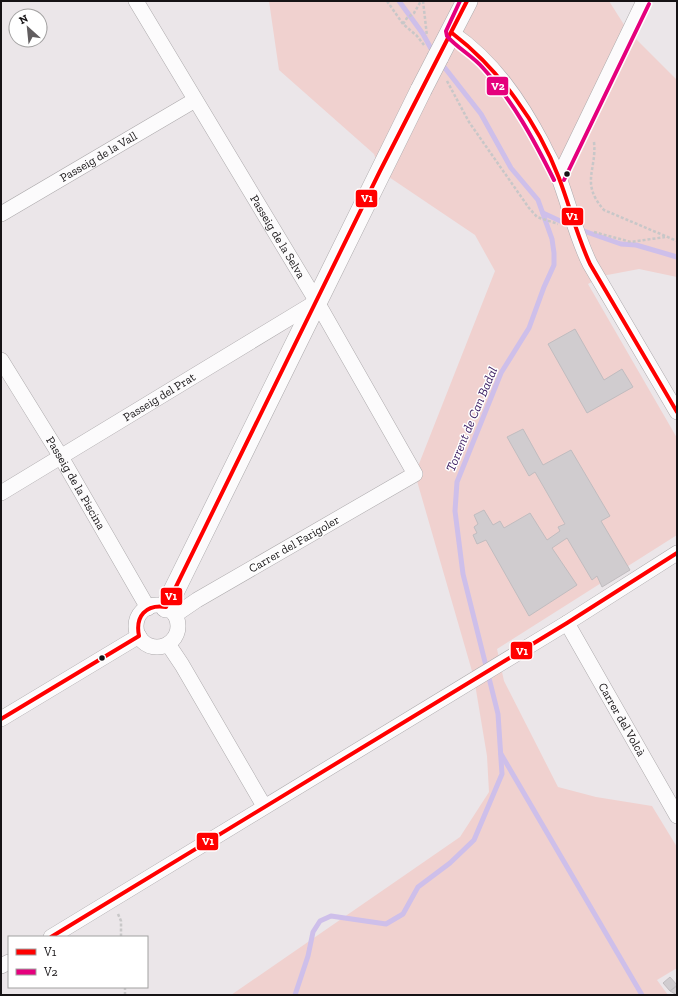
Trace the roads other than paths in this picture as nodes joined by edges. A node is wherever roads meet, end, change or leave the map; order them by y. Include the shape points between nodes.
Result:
1 (136, 1) edge
2 (467, 1) edge
3 (644, 1) edge
4 (452, 33) junction
5 (195, 100) junction
6 (559, 177) junction
7 (1, 214) edge
8 (317, 302) junction
9 (1, 360) edge
10 (677, 412) edge
11 (61, 458) junction
12 (415, 474) joint
13 (1, 493) edge
14 (677, 553) edge
15 (163, 610) junction
16 (567, 623) junction
17 (139, 636) junction
18 (168, 644) junction
19 (1, 719) edge
20 (264, 806) junction
21 (677, 816) edge
22 (53, 936) edge

1 - 5 street, Passeig de la Selva
2 - 4 street
3 - 6 street
4 - 6 street via 470,45 514,95 529,118
4 - 8 street, bridge via 431,51 421,90
5 - 7 street, Passeig de la Vall
5 - 8 street, Passeig de la Selva
6 - 10 street via 580,243 590,264
8 - 11 street, Passeig del Prat
8 - 12 street, Passeig de la Selva
8 - 15 street
9 - 11 street, Passeig de la Piscina
11 - 13 street, Passeig del Prat
11 - 15 street, Passeig de la Piscina
12 - 15 street, Carrer del Farigoler via 197,600
14 - 16 street
15 - 17 street via 142,613 137,620
15 - 18 street via 178,628 173,640
16 - 20 street
16 - 21 street, Carrer del Volcà
17 - 18 street via 143,642 155,647
17 - 19 street
18 - 20 street
20 - 22 street

